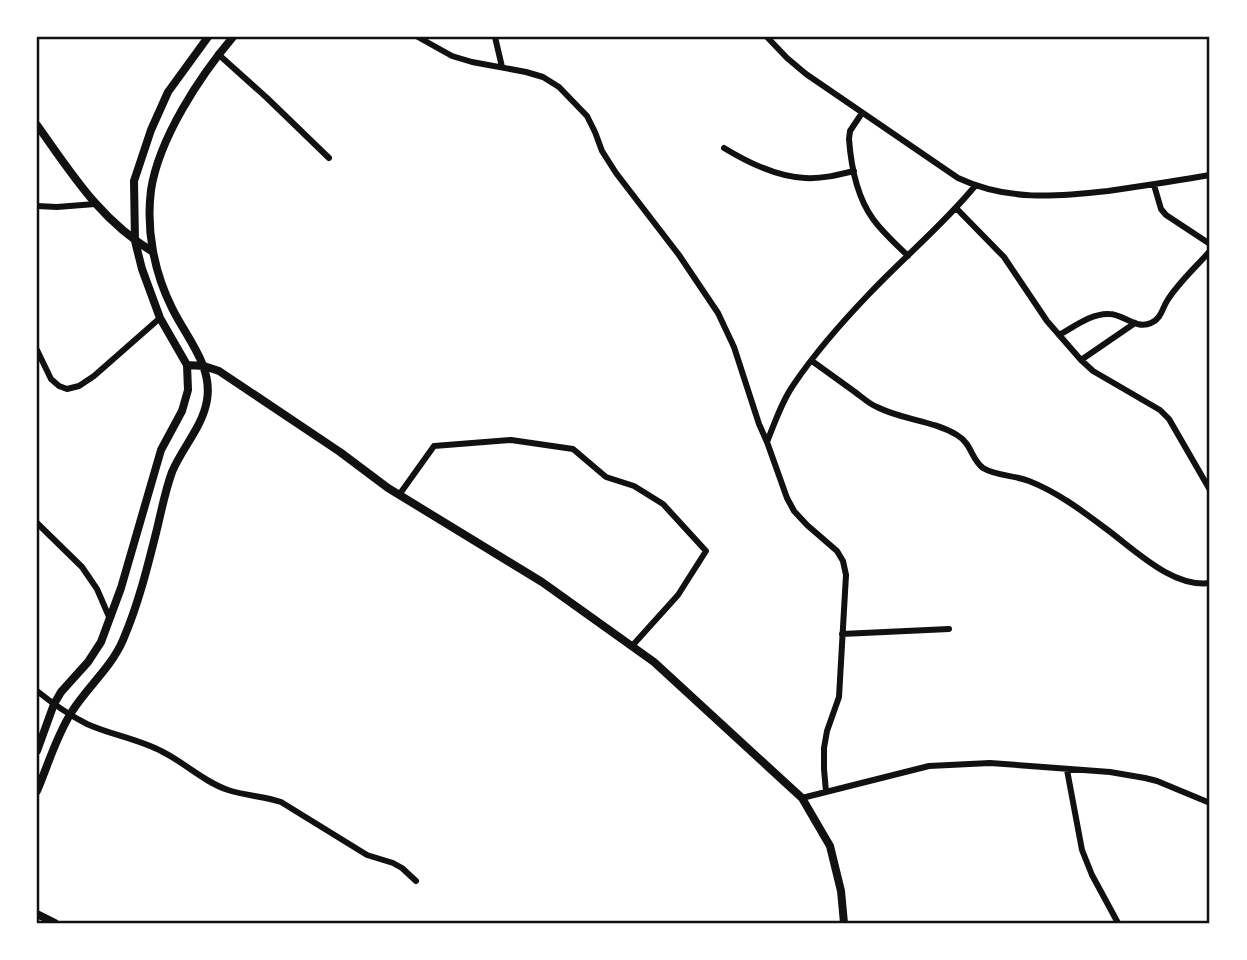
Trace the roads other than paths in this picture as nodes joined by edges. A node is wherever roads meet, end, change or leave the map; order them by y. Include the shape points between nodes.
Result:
1 (208, 37) edge
2 (233, 37) edge
3 (418, 37) edge
4 (495, 37) edge
5 (767, 37) edge
6 (218, 54) junction
7 (502, 67) junction
8 (862, 113) junction
9 (37, 125) edge
10 (724, 148) dead end
11 (329, 158) dead end
12 (854, 171) junction
13 (1210, 175) edge
14 (1154, 185) junction
15 (975, 186) junction
16 (95, 204) junction
17 (37, 206) edge
18 (957, 209) junction
19 (135, 241) junction
20 (1210, 244) edge
21 (1210, 251) edge
22 (153, 252) junction
23 (908, 256) junction
24 (160, 318) junction
25 (1135, 323) junction
26 (1059, 335) junction
27 (37, 350) edge
28 (1081, 360) junction
29 (812, 361) junction
30 (187, 365) junction
31 (204, 366) junction
32 (767, 442) junction
33 (1210, 490) edge
34 (399, 495) junction
35 (37, 523) edge
36 (1210, 583) edge
37 (110, 619) junction
38 (949, 629) dead end
39 (842, 634) junction
40 (632, 646) junction
41 (37, 691) edge
42 (54, 704) junction
43 (70, 714) junction
44 (37, 751) edge
45 (1067, 769) junction
46 (37, 791) edge
47 (826, 792) junction
48 (802, 798) junction
49 (1210, 803) edge
50 (416, 881) dead end
51 (37, 914) edge
52 (55, 923) edge
53 (844, 923) edge
54 (1118, 923) edge

1 - 19 street via 168,92 151,130 134,181
2 - 6 street
3 - 7 street via 452,56
4 - 7 street
5 - 8 street via 806,74
6 - 11 street
6 - 22 street via 189,97 163,150 152,188 149,224
7 - 32 street via 543,77 587,116 616,173 718,313
8 - 12 street via 850,131
8 - 15 street
9 - 16 street
10 - 12 street via 790,177 808,179
12 - 23 street via 866,208
13 - 14 street
14 - 15 street via 1061,197 1024,196
14 - 20 street via 1166,215
15 - 18 street
16 - 17 street
16 - 19 street
18 - 23 street
18 - 26 street via 1004,257
19 - 22 street
19 - 24 street
21 - 25 street via 1171,294 1157,319
22 - 31 street via 171,307
23 - 29 street
24 - 27 street via 79,386 59,386
24 - 30 street
25 - 26 street via 1118,315 1100,315
25 - 28 street
26 - 28 street
28 - 33 street via 1169,419
29 - 32 street via 793,384
29 - 36 street via 875,407 959,436 983,468 1045,487 1177,579
30 - 31 street
30 - 37 street via 188,390 182,411 161,450
31 - 34 street via 219,371
31 - 43 street via 207,402 172,474 133,616 108,666
32 - 39 street via 794,511 843,561
34 - 40 street via 542,582
34 - 40 street via 434,446 511,440 573,449 606,477 634,486 663,504 706,551 678,595
35 - 37 street via 82,567
37 - 42 street via 88,662
38 - 39 street
39 - 47 street via 839,697 824,748
40 - 48 street
41 - 42 street
42 - 43 street
42 - 44 street
43 - 46 street
43 - 50 street via 164,752 225,789 281,802 367,855 402,868
45 - 47 street via 990,762 929,766
45 - 49 street via 1145,778
45 - 54 street via 1082,850
47 - 48 street
48 - 53 street via 830,846
51 - 52 street

